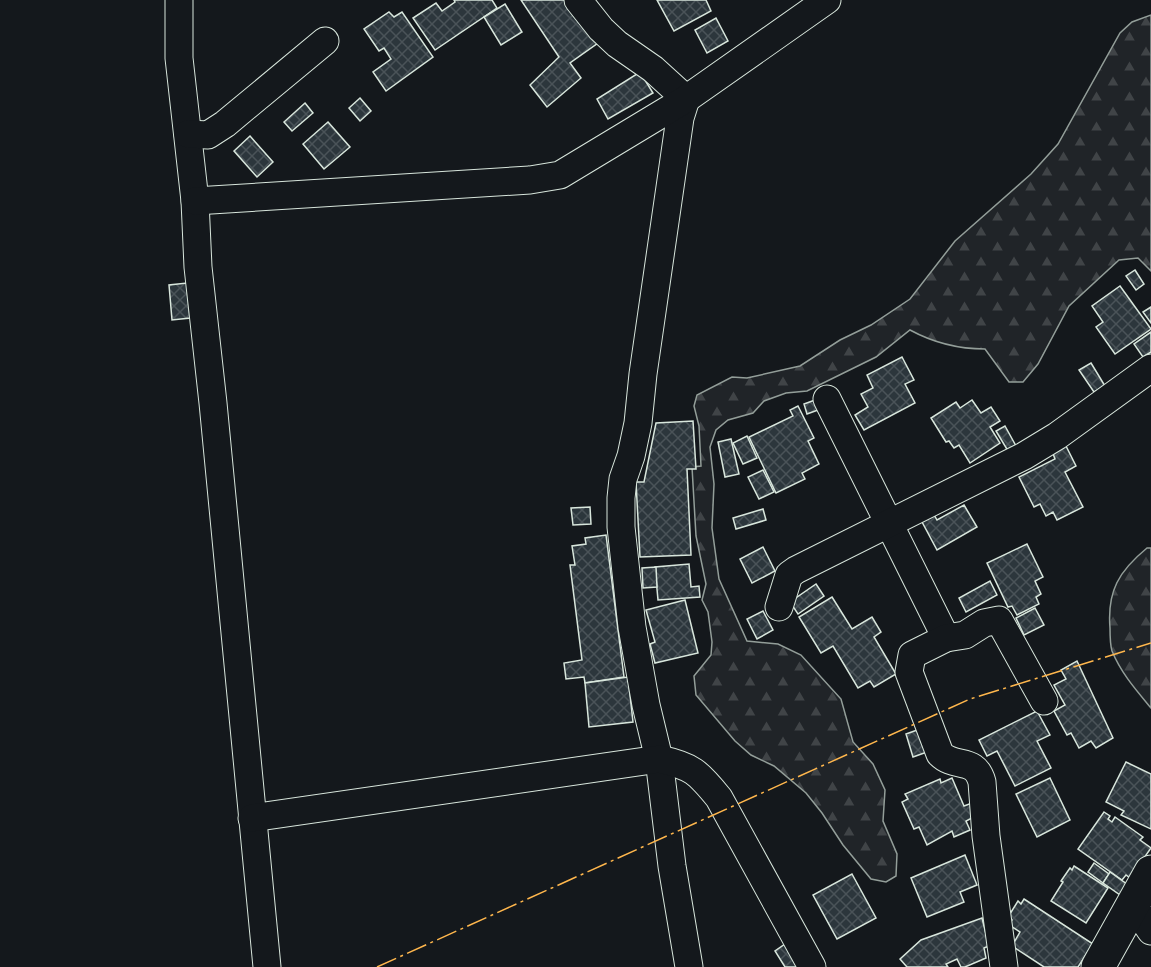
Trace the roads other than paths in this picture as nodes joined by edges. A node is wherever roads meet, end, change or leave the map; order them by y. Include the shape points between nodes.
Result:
1 (179, 0) edge
2 (578, 0) edge
3 (827, 0) edge
4 (325, 40) dead end
5 (686, 99) junction
6 (188, 135) junction
7 (195, 201) junction
8 (1151, 369) edge
9 (826, 399) dead end
10 (889, 523) junction
11 (779, 607) dead end
12 (946, 638) junction
13 (1044, 701) dead end
14 (659, 759) junction
15 (252, 818) junction
16 (1151, 872) edge
17 (1142, 918) edge
18 (267, 967) edge
19 (689, 967) edge
20 (812, 967) edge
21 (1004, 967) edge
22 (1098, 967) edge

1 - 6 street via 179,58
2 - 5 street via 617,44
3 - 5 street
4 - 6 street via 225,124 208,135
5 - 7 street via 560,175
5 - 14 street via 680,118 638,423 621,498 632,627
6 - 7 street
7 - 15 street via 198,267
8 - 10 street via 1024,456
9 - 10 street
10 - 11 street via 796,570 789,576
10 - 12 street
12 - 13 street via 965,635 984,623 999,620
12 - 21 street via 912,655 909,672 940,754 979,772
14 - 15 street
14 - 19 street
14 - 20 street via 680,763 700,775 719,798
15 - 18 street
16 - 17 street
17 - 22 street

